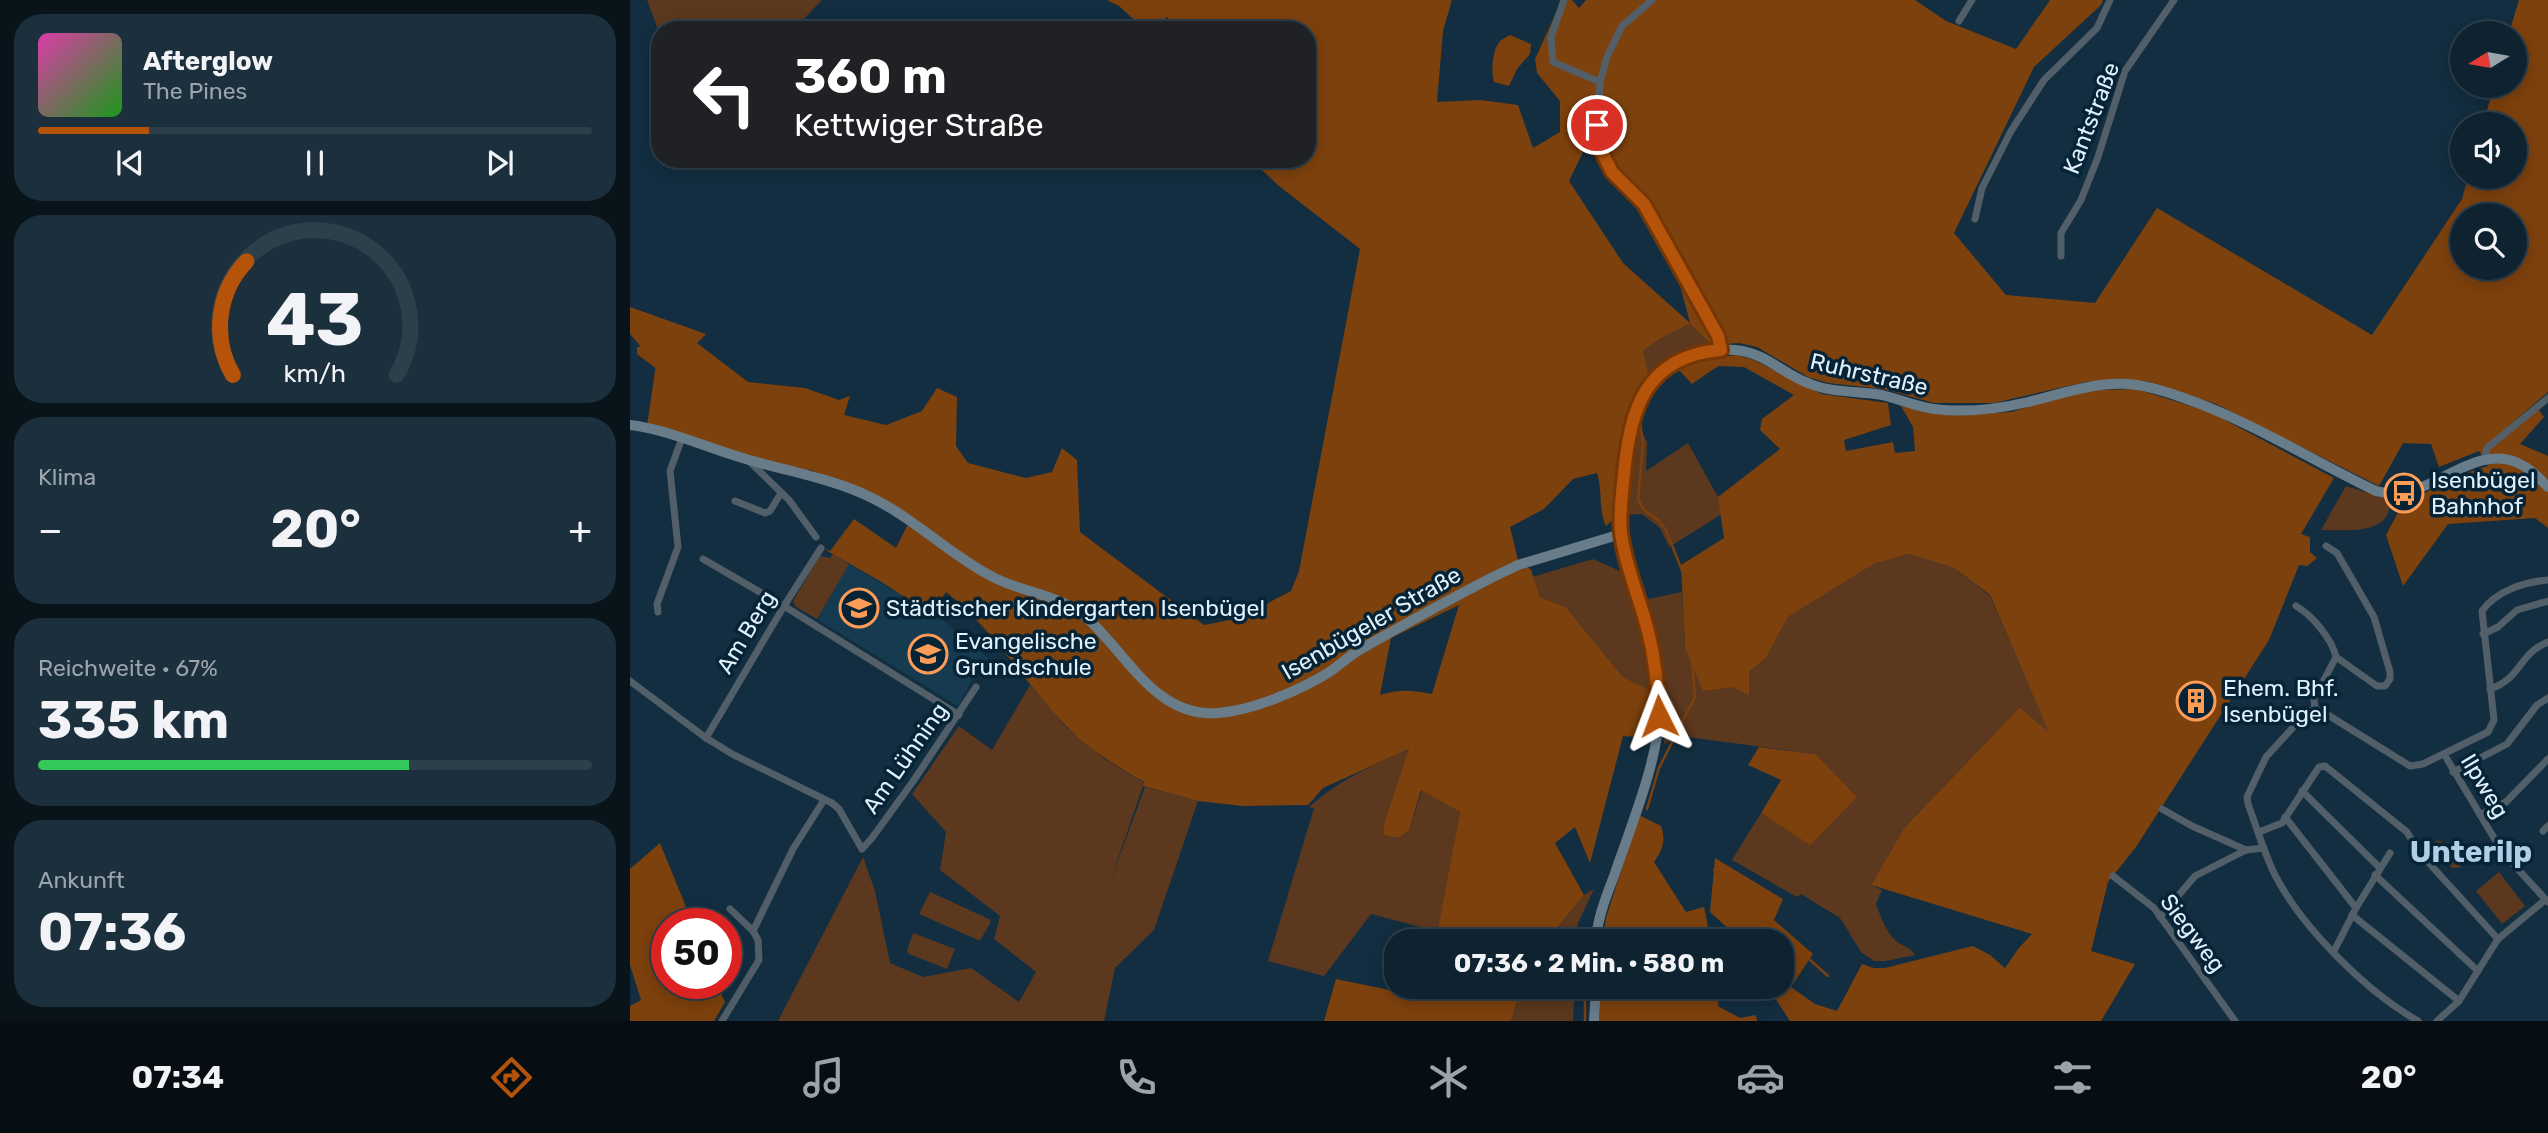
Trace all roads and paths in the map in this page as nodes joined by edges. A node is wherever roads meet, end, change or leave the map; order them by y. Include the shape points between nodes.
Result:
1 (1564, 0) edge
2 (1652, 0) edge
3 (1972, 0) edge
4 (2110, 0) edge
5 (2174, 0) edge
6 (1959, 21) dead end
7 (1600, 82) junction
8 (1975, 219) dead end
9 (2061, 256) dead end
10 (1721, 350) junction
11 (2548, 398) edge
12 (630, 425) edge
13 (682, 439) junction
14 (748, 460) junction
15 (2484, 461) junction
16 (2548, 487) edge
17 (781, 493) junction
18 (736, 501) dead end
19 (1621, 534) junction
20 (816, 537) dead end
21 (2326, 546) dead end
22 (821, 548) dead end
23 (703, 559) dead end
24 (2548, 580) edge
25 (2548, 601) edge
26 (784, 606) junction
27 (2296, 606) dead end
28 (657, 612) dead end
29 (2483, 634) junction
30 (2548, 642) edge
31 (2336, 657) junction
32 (630, 681) edge
33 (976, 687) dead end
34 (2490, 690) junction
35 (2548, 698) edge
36 (2315, 709) junction
37 (959, 715) junction
38 (706, 738) junction
39 (2444, 754) junction
40 (2548, 759) edge
41 (2453, 772) junction
42 (2302, 791) junction
43 (824, 800) junction
44 (2162, 809) dead end
45 (2480, 816) junction
46 (2285, 817) junction
47 (2259, 832) junction
48 (2264, 848) junction
49 (2246, 850) junction
50 (2390, 853) dead end
51 (2377, 871) junction
52 (2113, 876) dead end
53 (2547, 901) edge
54 (2354, 912) junction
55 (2160, 917) junction
56 (742, 920) edge
57 (1599, 929) edge
58 (753, 931) junction
59 (2498, 939) junction
60 (2334, 951) junction
61 (2478, 971) junction
62 (1595, 999) edge
63 (2459, 1001) junction
64 (722, 1021) edge
65 (1594, 1021) edge
66 (2235, 1021) edge
67 (2418, 1021) edge
68 (2437, 1021) edge

1 - 7 street via 1551,37 1553,62
2 - 7 street via 1628,19 1618,34
3 - 6 street
4 - 8 street via 2097,28 2044,80 2011,131 1982,188
5 - 9 street, Kantstraße via 2125,71 2098,157 2081,200 2061,233
7 - 10 street via 1600,148 1612,172 1644,204 1718,336
10 - 15 main road, Ruhrstraße via 1758,355 1805,383 1825,389 1883,396 1931,409 1999,408 2096,385 2156,388 2212,408 2387,493 2416,489
10 - 19 main road, Ruhrstraße via 1682,358 1644,392 1625,457
11 - 15 street via 2487,448
12 - 13 main road, Isenbügeler Straße
13 - 14 main road, Isenbügeler Straße
13 - 28 street via 670,471 678,547
14 - 17 street, Isenbügeler Straße
14 - 19 main road, Isenbügeler Straße via 871,497 992,577 1067,605 1086,617 1159,694 1200,714 1221,713 1284,695 1518,565
15 - 16 main road, Ruhrstraße via 2516,461
17 - 18 street via 765,513
17 - 20 street, Isenbügeler Straße
19 - 57 main road, Ruhrstraße via 1649,634 1659,716 1654,748
21 - 31 street via 2337,553 2374,617 2390,679 2385,686 2377,686
22 - 26 street, Am Berg
23 - 26 street
24 - 29 street via 2501,593 2488,603 2482,611
25 - 29 street via 2517,610
26 - 37 street
26 - 38 street, Am Berg
27 - 31 street via 2305,611
29 - 34 street
30 - 34 street via 2528,653 2509,681
31 - 36 street via 2314,699
32 - 38 street
33 - 37 street, Am Lühning
34 - 39 street via 2494,720 2488,732
35 - 41 street via 2537,705 2507,744
36 - 39 street via 2410,766
36 - 47 street via 2266,757 2247,797
37 - 43 street, Am Lühning via 862,849 839,809
38 - 43 street
39 - 41 street, Ilpweg
40 - 45 street via 2506,802
41 - 45 street, Ilpweg
42 - 46 street
42 - 51 street
42 - 59 street via 2319,767 2325,766 2407,832 2418,851
43 - 58 street via 793,849
44 - 49 street
45 - 53 street, Ilpweg via 2503,853
46 - 47 street via 2282,823
46 - 54 street
47 - 48 street
48 - 49 street
48 - 60 street via 2292,903
49 - 55 street via 2195,876
50 - 51 street
51 - 54 street
51 - 61 street
52 - 55 street, Siegweg
53 - 59 street
54 - 60 street
54 - 63 street
55 - 66 street, Siegweg
56 - 58 street
58 - 64 street via 759,960
59 - 61 street
60 - 67 street via 2360,978
61 - 63 street
62 - 65 main road
63 - 68 street

